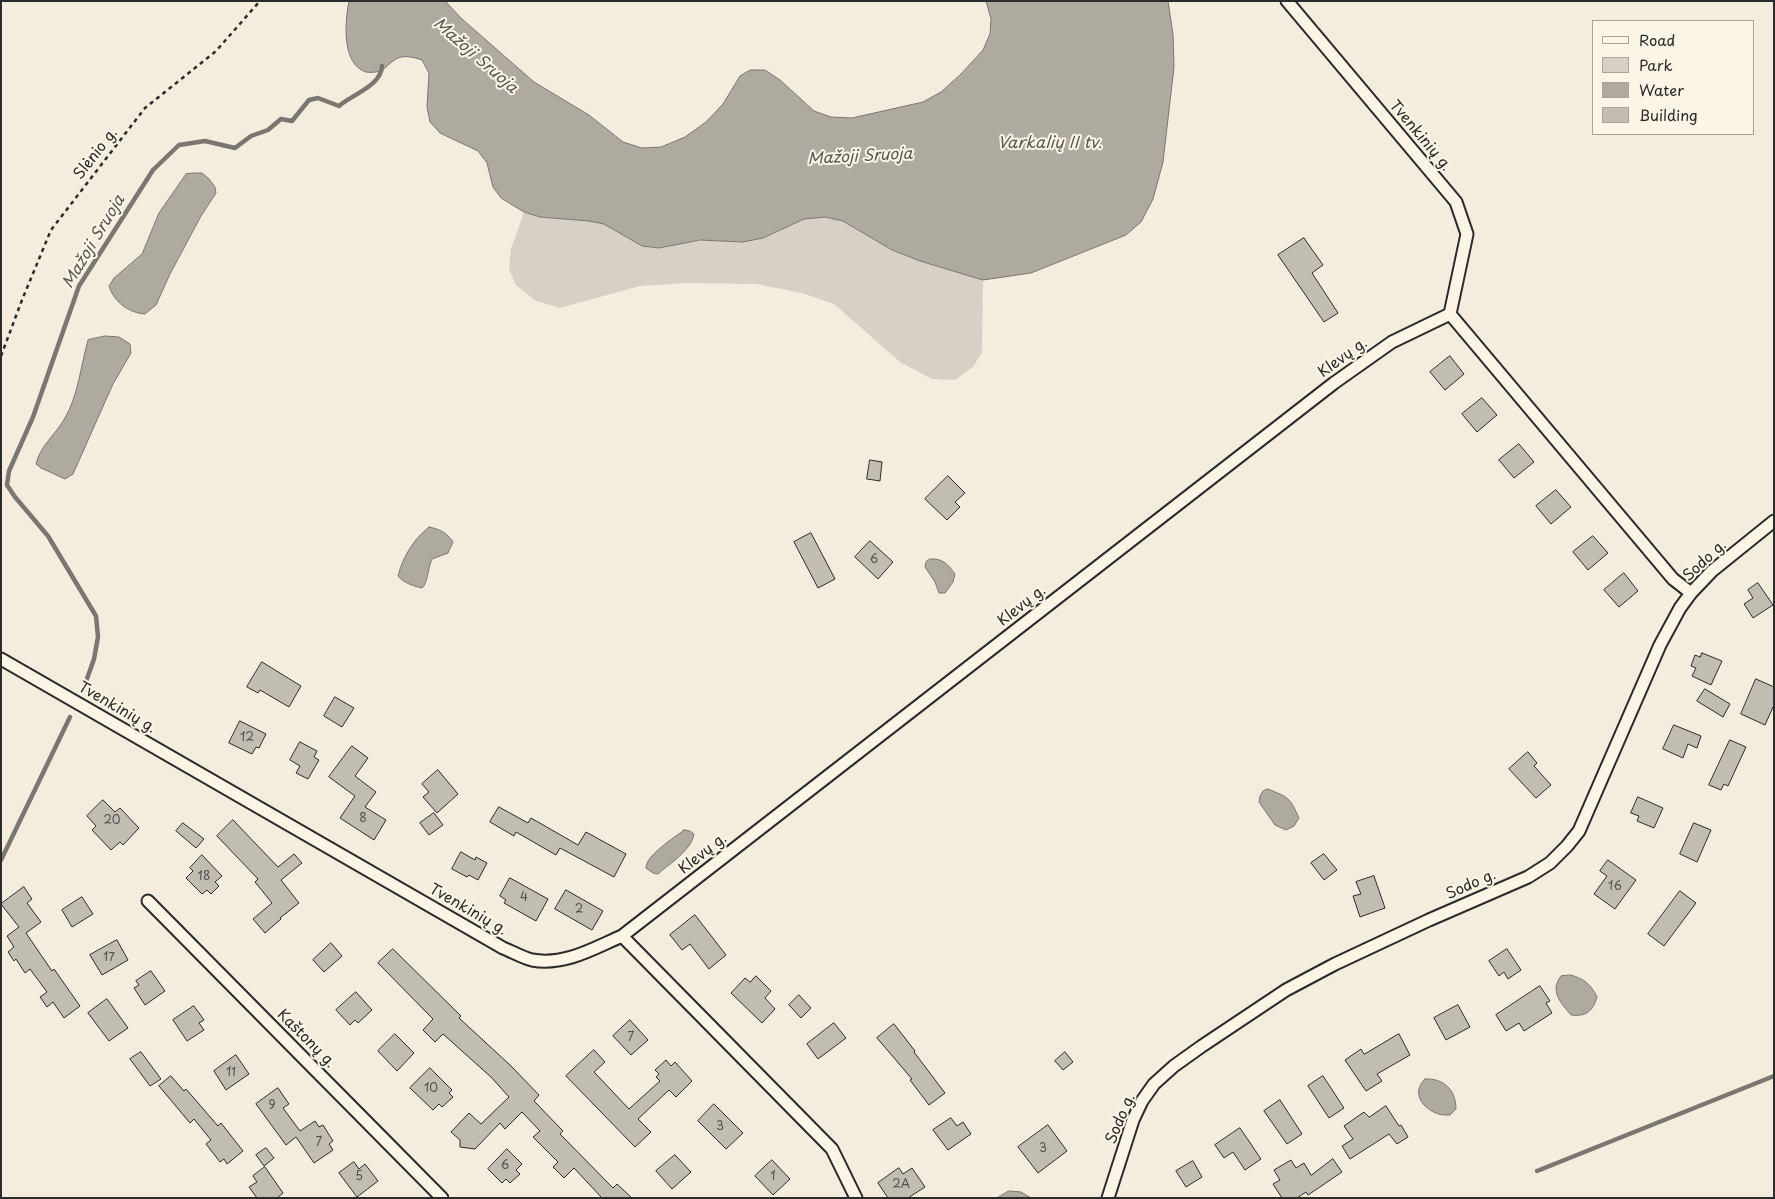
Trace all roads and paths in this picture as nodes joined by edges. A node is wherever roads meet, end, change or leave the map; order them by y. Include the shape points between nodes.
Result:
1 (260, 1) edge
2 (1287, 1) edge
3 (1450, 314) junction
4 (1, 356) edge
5 (1774, 521) edge
6 (1691, 593) junction
7 (1, 660) edge
8 (148, 901) dead end
9 (622, 936) junction
10 (442, 1198) edge
11 (856, 1198) edge
12 (1108, 1198) edge

1 - 4 path, Slėnio g. via 216,51 145,108 51,230
2 - 3 street, Tvenkinių g. via 1456,202 1467,234
3 - 6 street via 1673,579
3 - 9 street, Klevų g. via 1392,342 1334,383
5 - 6 street, Sodo g. via 1712,571
6 - 12 street, Sodo g. via 1660,646 1579,831 1567,846 1550,863 1528,876 1335,964 1286,990 1174,1066 1154,1084 1142,1101
7 - 9 street, Tvenkinių g. via 503,948 531,960 553,962
8 - 10 street, Kaštonų g.
9 - 11 street via 832,1149

